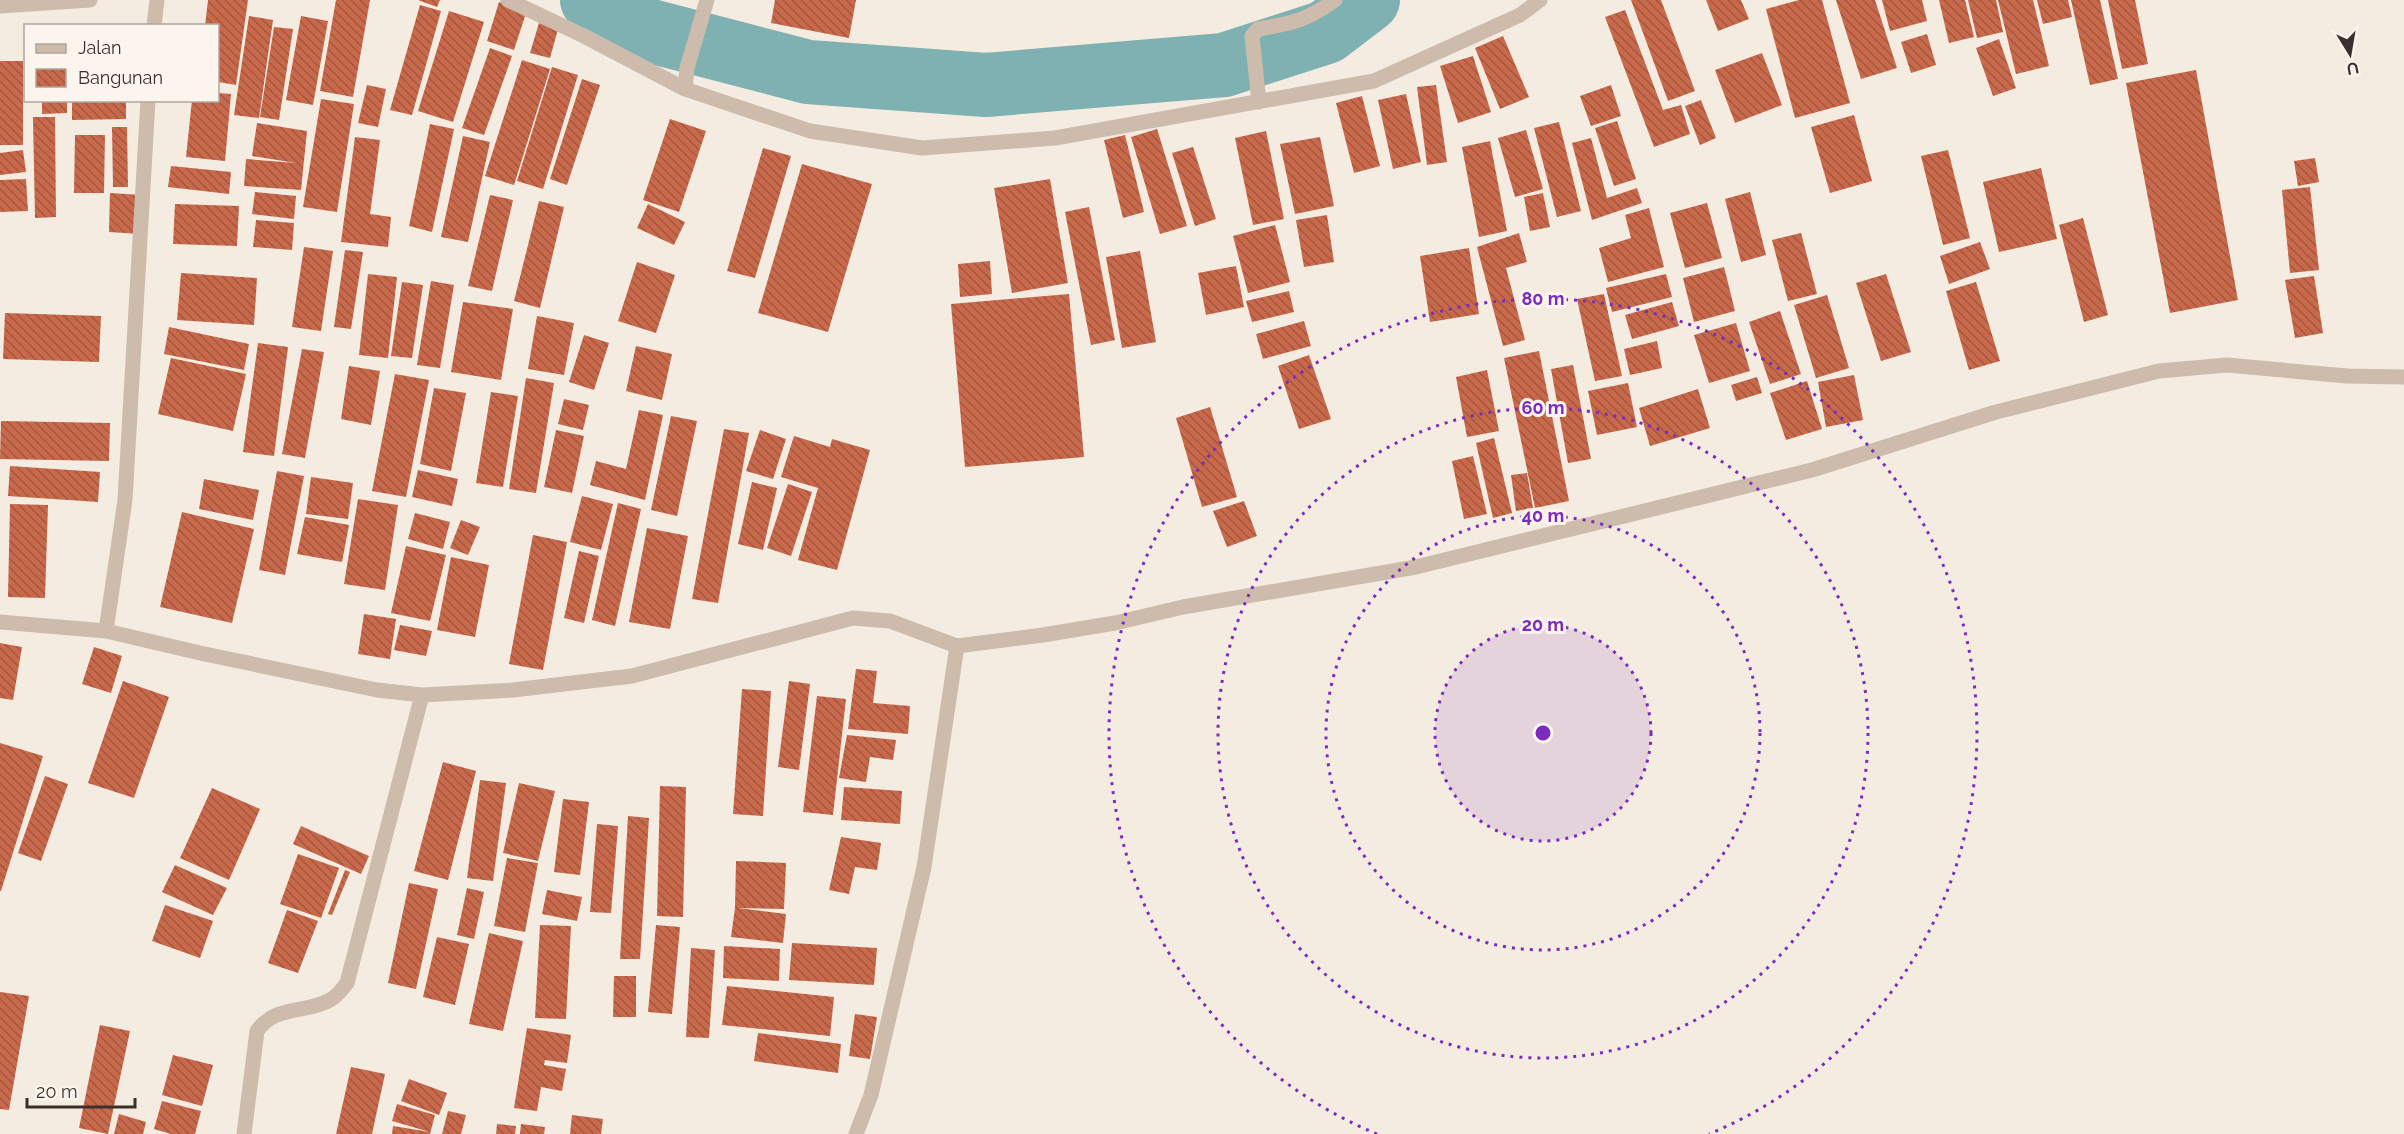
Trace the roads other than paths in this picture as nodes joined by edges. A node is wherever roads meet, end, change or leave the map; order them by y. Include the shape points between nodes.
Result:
1 (90, 0) edge
2 (157, 0) edge
3 (508, 0) edge
4 (707, 0) edge
5 (1335, 0) edge
6 (1540, 0) edge
7 (0, 6) edge
8 (154, 24) edge
9 (685, 89) junction
10 (148, 102) edge
11 (1259, 102) junction
12 (2404, 377) edge
13 (0, 622) edge
14 (106, 630) junction
15 (957, 646) junction
16 (422, 695) junction
17 (244, 1134) edge
18 (856, 1134) edge

1 - 7 street
2 - 8 street
3 - 9 street
4 - 9 street via 687,68
5 - 11 street via 1293,23 1258,29 1252,36
6 - 11 street via 1520,15 1374,81
9 - 11 street via 810,131 922,148 1055,138
10 - 14 street via 125,500
12 - 15 street via 2227,365 2160,371 1996,412 1812,470 1416,567 1183,607 1105,625
13 - 14 street
14 - 16 street via 366,687
15 - 16 street via 890,621 853,618 632,676 513,690
15 - 18 street via 924,867 871,1095
16 - 17 street via 347,983 329,1001 264,1020 257,1031

